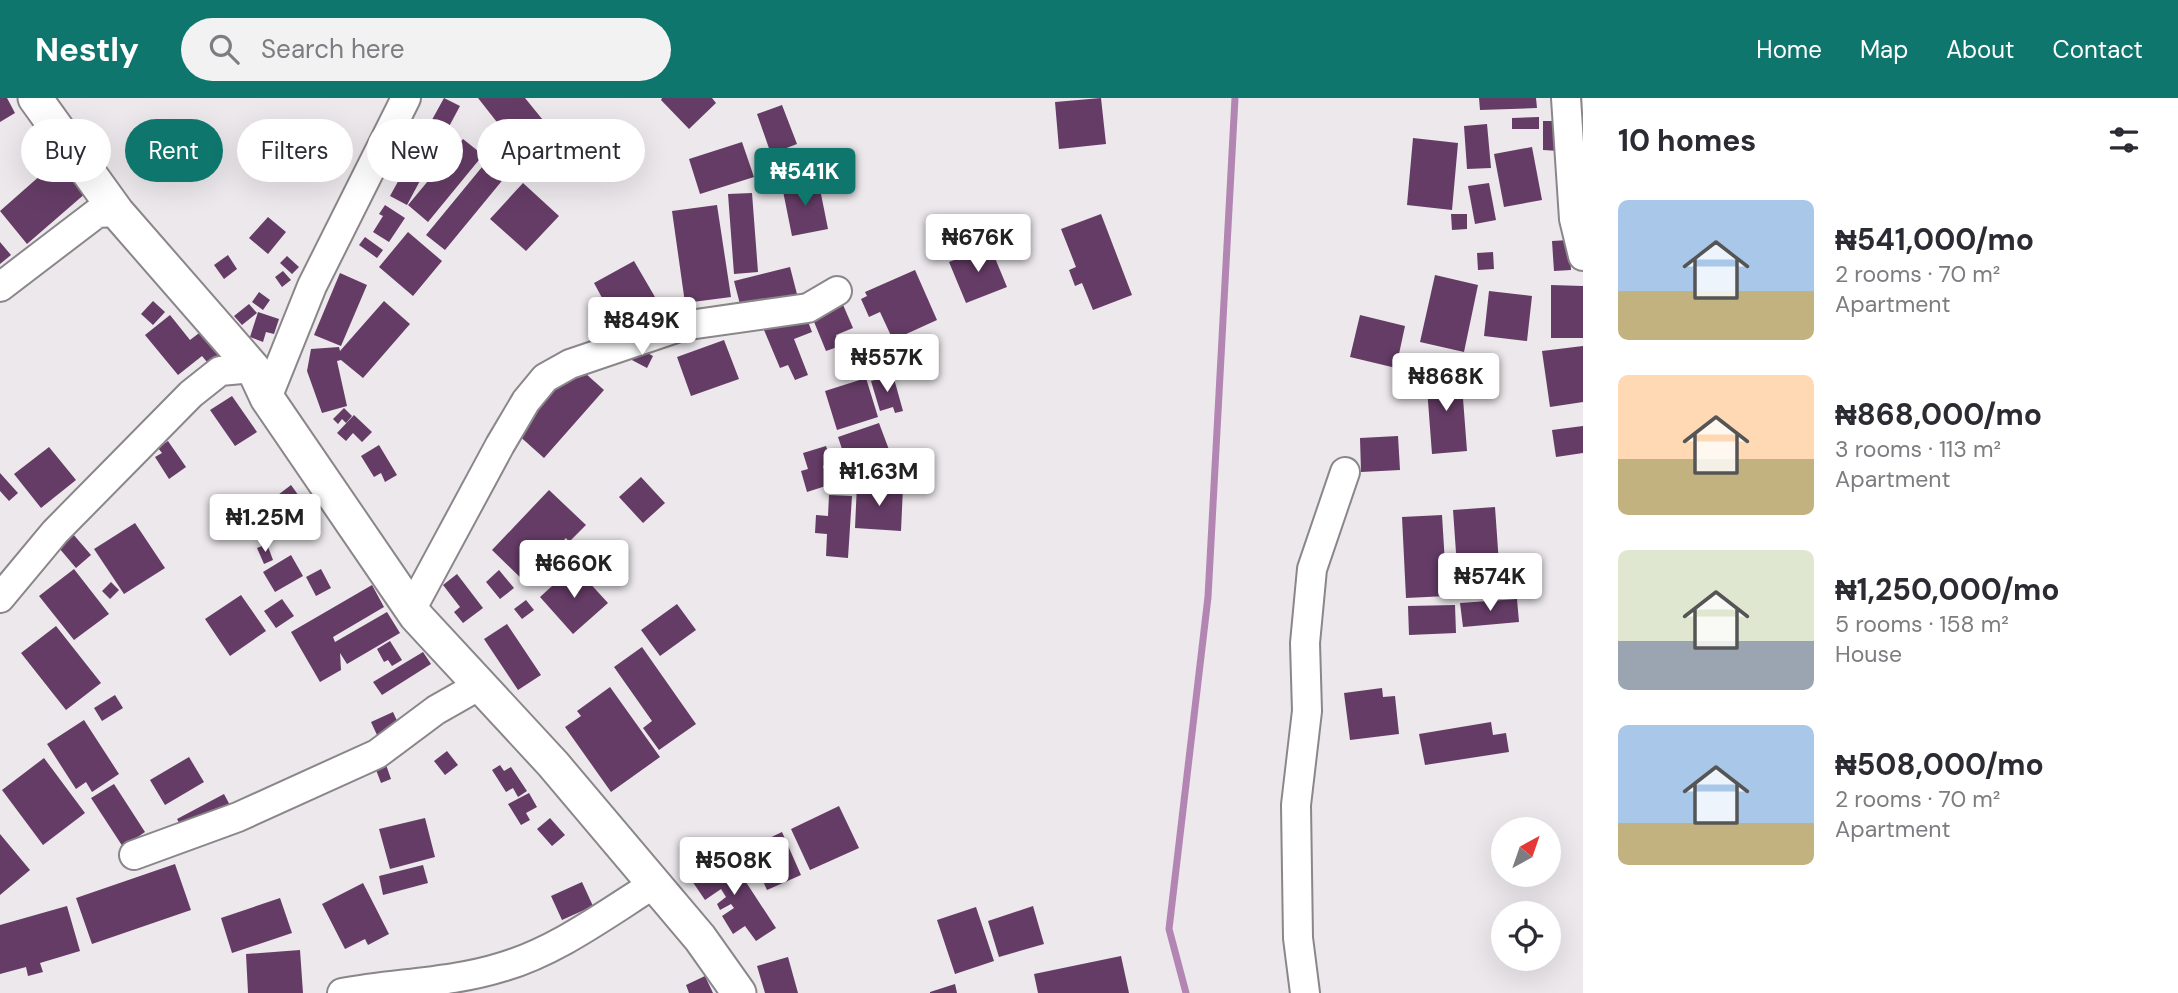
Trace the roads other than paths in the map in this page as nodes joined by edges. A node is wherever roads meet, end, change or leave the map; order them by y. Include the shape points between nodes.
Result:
1 (34, 98) edge
2 (406, 98) edge
3 (1566, 98) edge
4 (117, 212) junction
5 (1583, 256) edge
6 (0, 287) edge
7 (837, 291) dead end
8 (253, 368) junction
9 (267, 398) junction
10 (1345, 472) dead end
11 (0, 598) edge
12 (411, 610) junction
13 (480, 685) junction
14 (134, 855) dead end
15 (654, 884) junction
16 (342, 993) edge
17 (739, 993) edge
18 (1305, 993) edge

1 - 4 street
2 - 9 street via 312,286
3 - 5 street via 1574,219
4 - 6 street via 97,213
4 - 8 street
7 - 12 street via 808,308 682,326 570,364 545,379 500,445
8 - 9 street
8 - 11 street via 220,371 191,394 55,531
9 - 12 street
10 - 18 street via 1312,569 1305,643 1307,711 1296,805 1298,938
12 - 13 street
13 - 14 street via 436,710 377,754 238,817
13 - 15 street
15 - 16 street via 552,947 504,967
15 - 17 street

